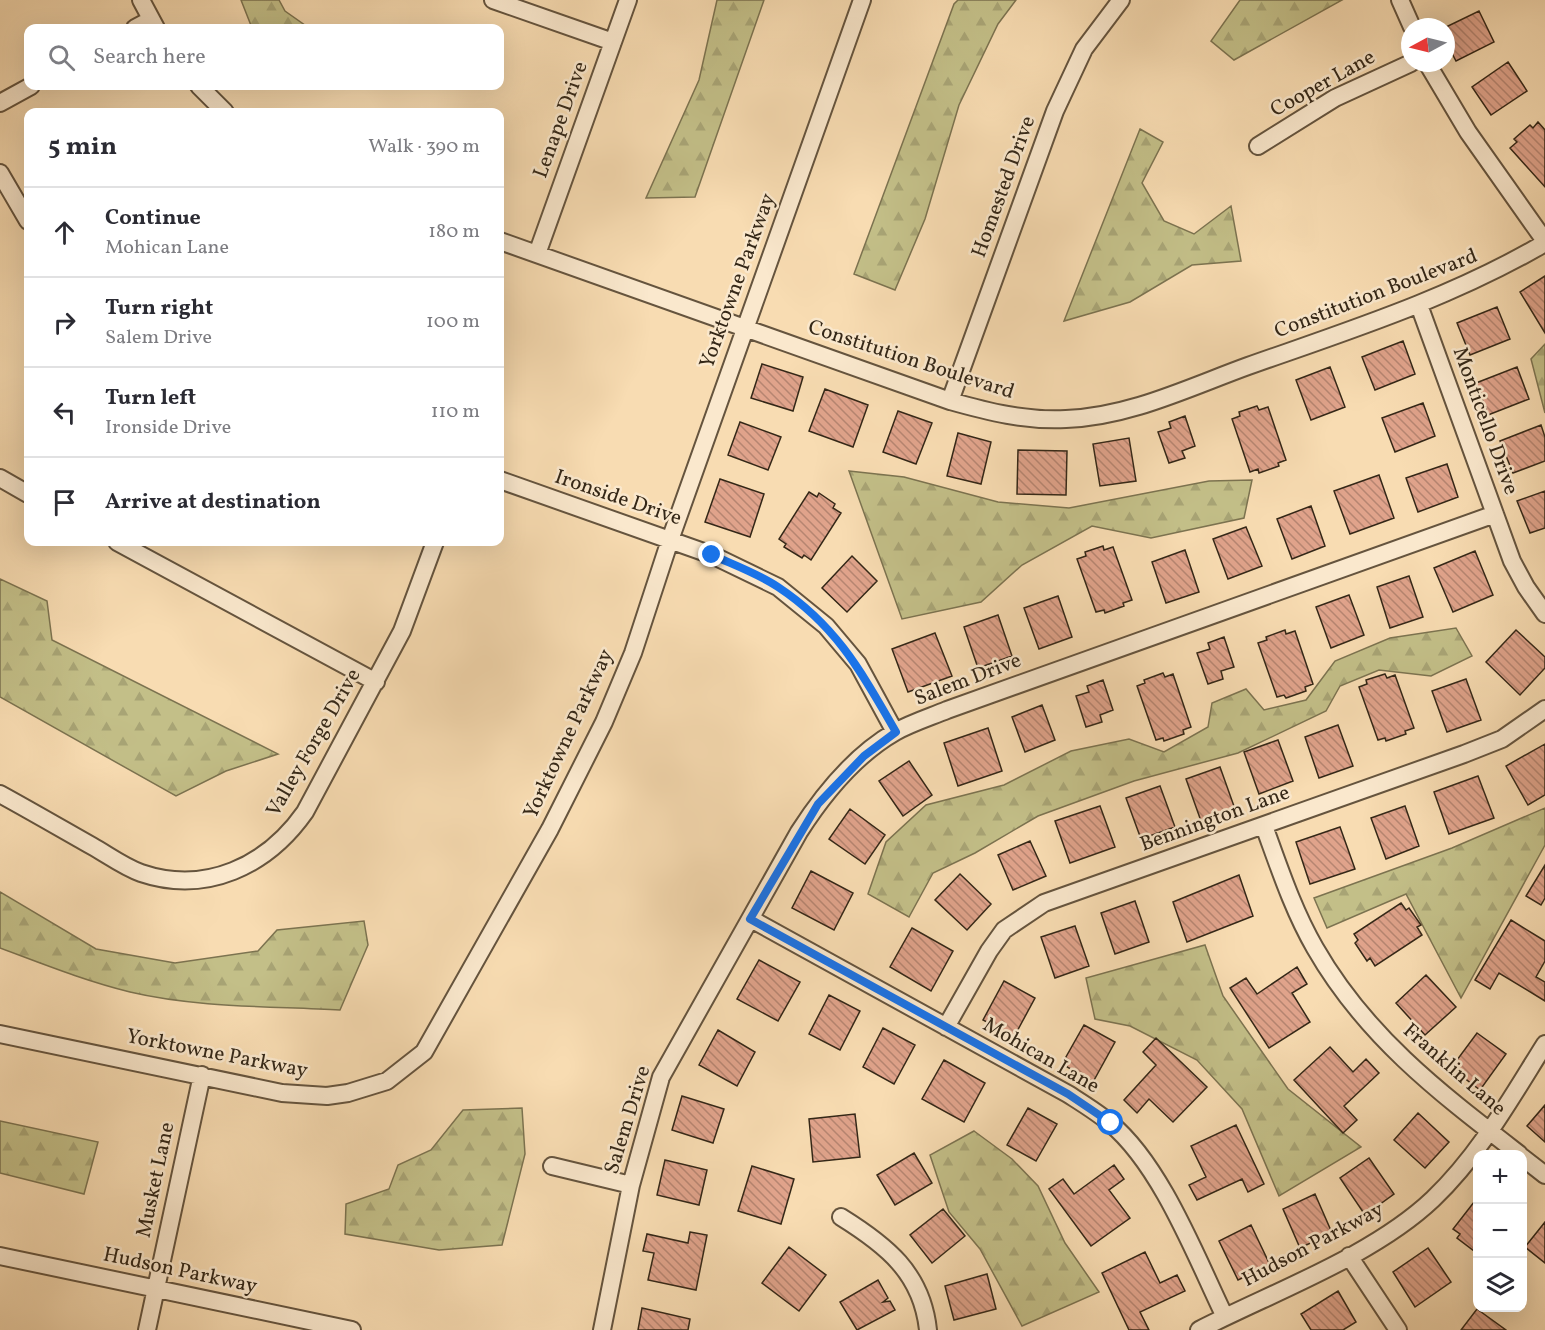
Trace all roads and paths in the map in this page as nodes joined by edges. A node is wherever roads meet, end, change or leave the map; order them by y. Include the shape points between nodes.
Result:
1 (141, 0) edge
2 (493, 0) edge
3 (628, 0) edge
4 (862, 0) edge
5 (1121, 0) edge
6 (1400, 0) edge
7 (1408, 18) edge
8 (153, 24) edge
9 (613, 42) junction
10 (1401, 68) edge
11 (1432, 72) edge
12 (24, 90) edge
13 (204, 90) edge
14 (0, 102) edge
15 (221, 108) edge
16 (1258, 146) dead end
17 (0, 172) edge
18 (24, 214) edge
19 (504, 242) edge
20 (1545, 242) edge
21 (537, 254) junction
22 (1419, 305) junction
23 (745, 329) junction
24 (950, 401) junction
25 (0, 478) edge
26 (504, 481) edge
27 (24, 492) edge
28 (1495, 514) junction
29 (670, 540) junction
30 (124, 546) edge
31 (434, 546) edge
32 (1545, 614) edge
33 (376, 682) junction
34 (1545, 710) edge
35 (896, 732) junction
36 (0, 794) edge
37 (1264, 826) junction
38 (750, 919) junction
39 (946, 1027) junction
40 (0, 1034) edge
41 (1545, 1044) edge
42 (202, 1076) junction
43 (1490, 1132) junction
44 (1513, 1150) edge
45 (1527, 1161) edge
46 (552, 1166) dead end
47 (1545, 1175) edge
48 (631, 1185) junction
49 (841, 1217) dead end
50 (0, 1256) edge
51 (1349, 1256) junction
52 (155, 1289) junction
53 (1225, 1317) junction
54 (147, 1330) edge
55 (352, 1330) edge
56 (602, 1330) edge
57 (928, 1330) edge
58 (1199, 1330) edge
59 (1398, 1330) edge

1 - 8 street
2 - 9 street
3 - 9 street, Lenape Drive
4 - 23 street, Yorktowne Parkway
5 - 24 street, Homested Drive via 1084,49 1058,103
6 - 7 street
9 - 21 street, Lenape Drive
10 - 16 street, Cooper Lane via 1335,98
11 - 20 street via 1468,132
12 - 14 street
13 - 15 street
17 - 18 street
19 - 21 street, Constitution Boulevard
20 - 22 street, Constitution Boulevard via 1493,273
21 - 23 street, Constitution Boulevard
22 - 24 street, Constitution Boulevard via 1114,413 1041,420 1005,416
22 - 28 street, Monticello Drive
23 - 24 street, Constitution Boulevard
23 - 29 street, Yorktowne Parkway
25 - 27 street
26 - 29 street, Ironside Drive
28 - 32 street, Monticello Drive via 1512,561
28 - 35 street, Salem Drive via 946,710
29 - 35 street, Ironside Drive via 712,555 778,587 826,626 858,664
29 - 42 street, Yorktowne Parkway via 633,653 604,722 550,829 424,1052 387,1081 327,1096 282,1093
30 - 33 street
31 - 33 street, Valley Forge Drive via 402,631
33 - 36 street, Valley Forge Drive via 290,833 270,851 226,875 181,882 140,872
34 - 37 street, Bennington Lane via 1502,739
35 - 38 street, Salem Drive via 864,756 818,804
37 - 39 street, Bennington Lane via 1044,903 1004,930
37 - 43 street, Franklin Lane via 1288,894 1336,983 1364,1020 1400,1057
38 - 39 street, Mohican Lane
38 - 48 street, Salem Drive via 662,1077
39 - 53 street, Mohican Lane via 1068,1094 1111,1123 1138,1153 1169,1202
40 - 42 street, Yorktowne Parkway
41 - 43 street, Hudson Parkway
42 - 52 street, Musket Lane
43 - 44 street, Franklin Lane
43 - 51 street, Hudson Parkway via 1433,1199 1408,1220
45 - 47 street, Franklin Lane
46 - 48 street
48 - 56 street, Salem Drive
49 - 57 street via 887,1248 907,1272 921,1297
50 - 52 street, Hudson Parkway
51 - 53 street, Hudson Parkway
51 - 59 street
52 - 54 street, Musket Lane
52 - 55 street, Hudson Parkway
53 - 58 street, Hudson Parkway

